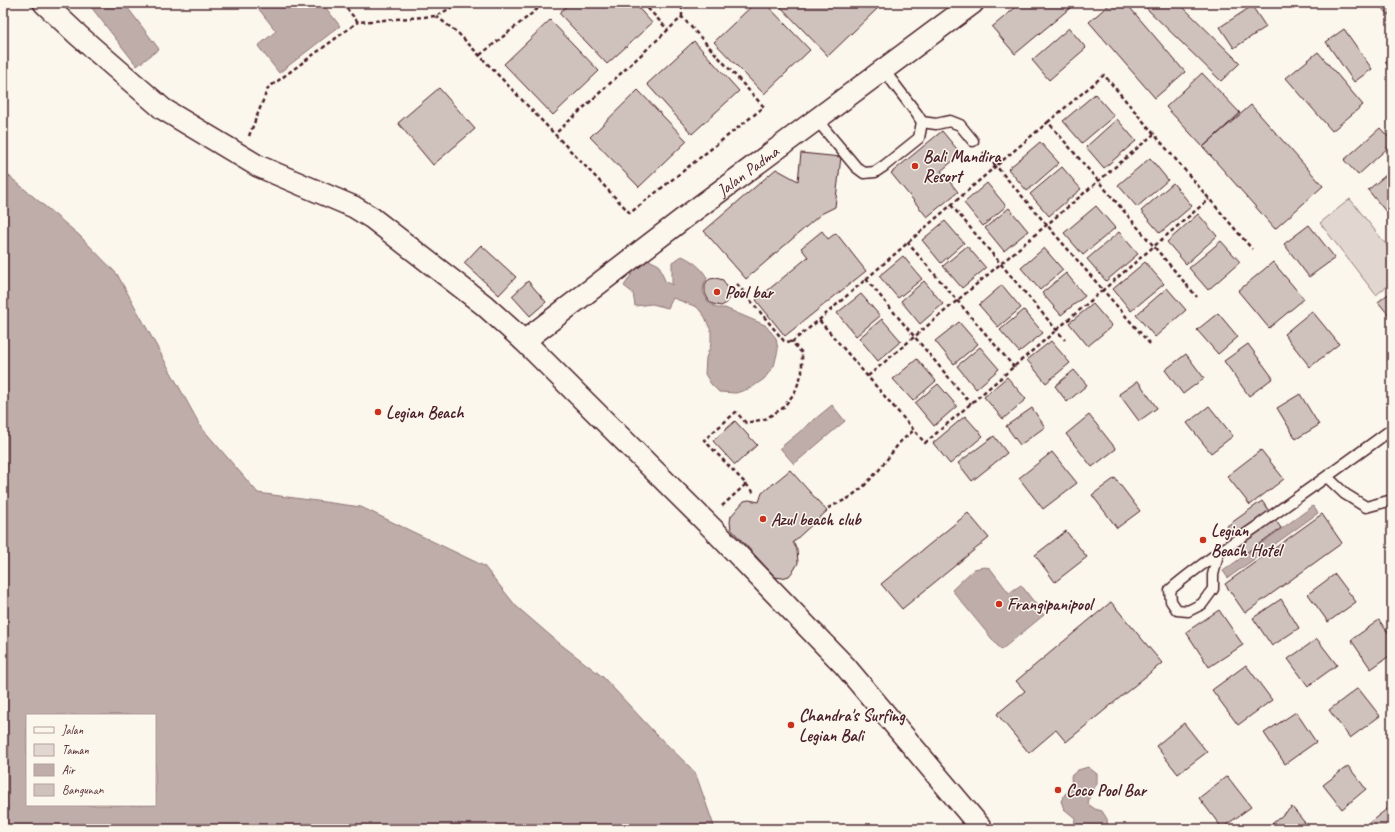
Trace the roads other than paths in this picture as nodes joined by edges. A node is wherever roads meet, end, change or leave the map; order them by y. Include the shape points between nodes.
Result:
1 (44, 3) edge
2 (973, 3) edge
3 (883, 69) junction
4 (816, 119) junction
5 (922, 122) junction
6 (973, 141) dead end
7 (524, 341) junction
8 (1392, 429) edge
9 (1327, 477) junction
10 (1392, 500) edge
11 (1218, 554) junction
12 (982, 829) edge

1 - 7 street via 163,109 258,166 354,207 372,218 484,304
2 - 3 street, Jalan Padma
3 - 4 street, Jalan Padma
3 - 5 lane
4 - 5 lane via 864,173 875,172 919,138
4 - 7 street, Jalan Padma
5 - 6 lane via 936,124 950,121 960,125
7 - 12 street via 706,521 845,666
8 - 9 lane
9 - 10 lane via 1345,494 1366,507
9 - 11 lane
11 - 11 lane via 1170,590 1171,601 1177,610 1188,611 1202,604 1213,589

